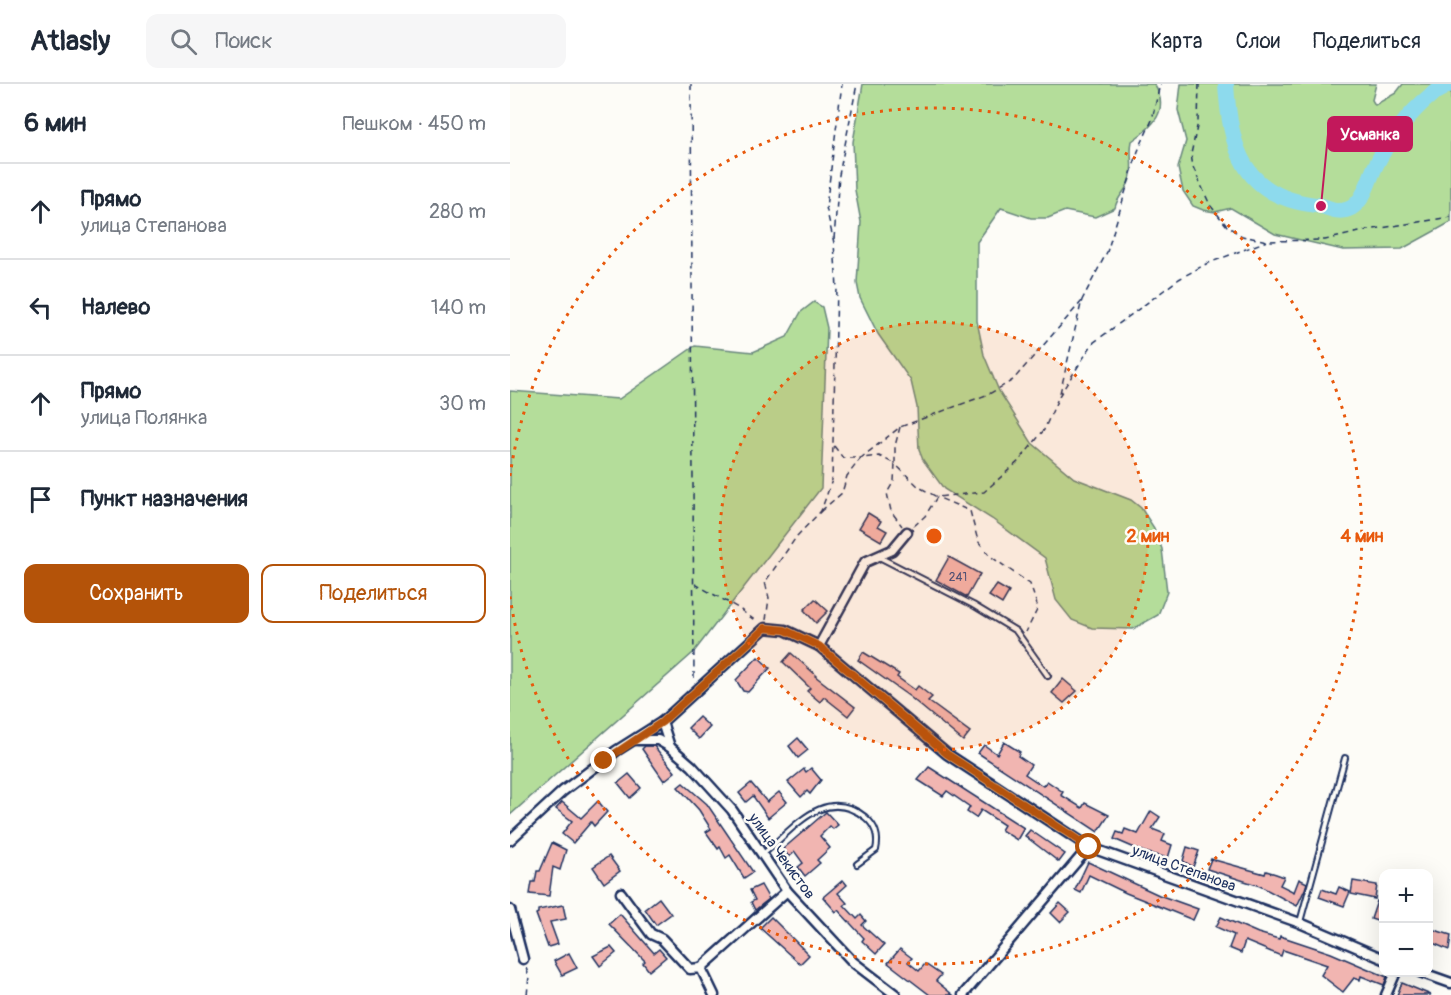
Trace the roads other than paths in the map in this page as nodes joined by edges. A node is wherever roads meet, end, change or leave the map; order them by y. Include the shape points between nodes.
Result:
1 (907, 532) road end
2 (878, 556) junction
3 (819, 646) junction
4 (1048, 676) dead end
5 (662, 722) junction
6 (634, 740) junction
7 (670, 747) junction
8 (1345, 758) dead end
9 (510, 840) edge
10 (1089, 847) junction
11 (763, 855) junction
12 (857, 864) dead end
13 (787, 891) junction
14 (621, 893) dead end
15 (510, 909) edge
16 (1300, 923) junction
17 (1379, 957) edge
18 (523, 959) road end
19 (701, 968) junction
20 (1394, 977) edge
21 (1433, 977) edge
22 (1451, 983) edge
23 (714, 995) edge
24 (896, 995) edge
25 (963, 995) edge
26 (1386, 995) edge

1 - 2 street via 892,550
2 - 3 street via 865,562
2 - 4 lane via 1016,632
3 - 5 street, улица Степанова via 785,630 765,628
3 - 10 street, улица Степанова via 947,754
5 - 6 street
5 - 7 street
6 - 7 street via 658,740
6 - 9 street via 563,791
7 - 11 street, улица Чекистов via 732,810
8 - 16 lane
10 - 16 street, улица Степанова
10 - 25 street
11 - 12 lane via 818,808 844,805 876,830 876,850
11 - 13 street, улица Чекистов
13 - 19 street
13 - 24 street, улица Чекистов via 854,962
14 - 19 street via 651,934 662,939 690,969
15 - 18 street
16 - 17 street, улица Степанова
19 - 23 street
20 - 26 street
21 - 22 street

